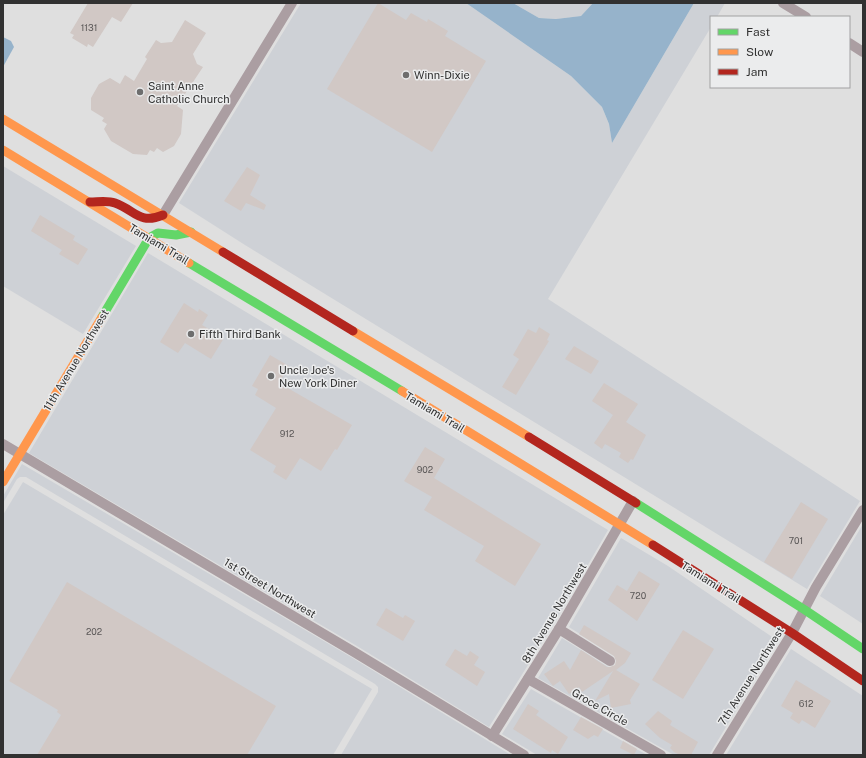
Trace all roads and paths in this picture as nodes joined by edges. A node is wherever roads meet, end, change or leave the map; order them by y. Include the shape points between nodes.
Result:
1 (292, 3) edge
2 (783, 3) edge
3 (804, 16) edge
4 (850, 44) edge
5 (863, 52) edge
6 (3, 119) edge
7 (3, 150) edge
8 (90, 202) junction
9 (162, 215) junction
10 (190, 232) junction
11 (149, 238) junction
12 (3, 444) edge
13 (20, 455) junction
14 (3, 482) edge
15 (633, 501) junction
16 (863, 510) edge
17 (620, 524) junction
18 (805, 610) junction
19 (559, 629) junction
20 (792, 633) junction
21 (863, 649) edge
22 (610, 661) dead end
23 (528, 680) junction
24 (863, 681) edge
25 (492, 736) junction
26 (524, 755) edge
27 (660, 755) edge
28 (717, 755) edge

1 - 9 street
2 - 3 street
4 - 5 street
6 - 9 main road
7 - 8 main road, Tamiami Trail
8 - 9 main road via 110,201 140,218 152,219
8 - 11 main road, Tamiami Trail
9 - 10 main road
10 - 11 main road via 175,235 161,231
10 - 15 main road
11 - 13 main road, 11th Avenue Northwest
11 - 17 main road, Tamiami Trail
12 - 13 street, 1st Street Northwest
13 - 14 main road, 11th Avenue Northwest
13 - 25 street, 1st Street Northwest
15 - 17 street, 8th Avenue Northwest
15 - 18 main road
16 - 18 street, 7th Avenue Northwest via 816,587
17 - 19 street, 8th Avenue Northwest
17 - 20 main road, Tamiami Trail
18 - 20 street, 7th Avenue Northwest
18 - 21 main road
19 - 22 street
19 - 23 street, 8th Avenue Northwest
20 - 24 main road, Tamiami Trail
20 - 28 street, 7th Avenue Northwest
23 - 25 street, 8th Avenue Northwest
23 - 27 street, Groce Circle
25 - 26 street, 1st Street Northwest

